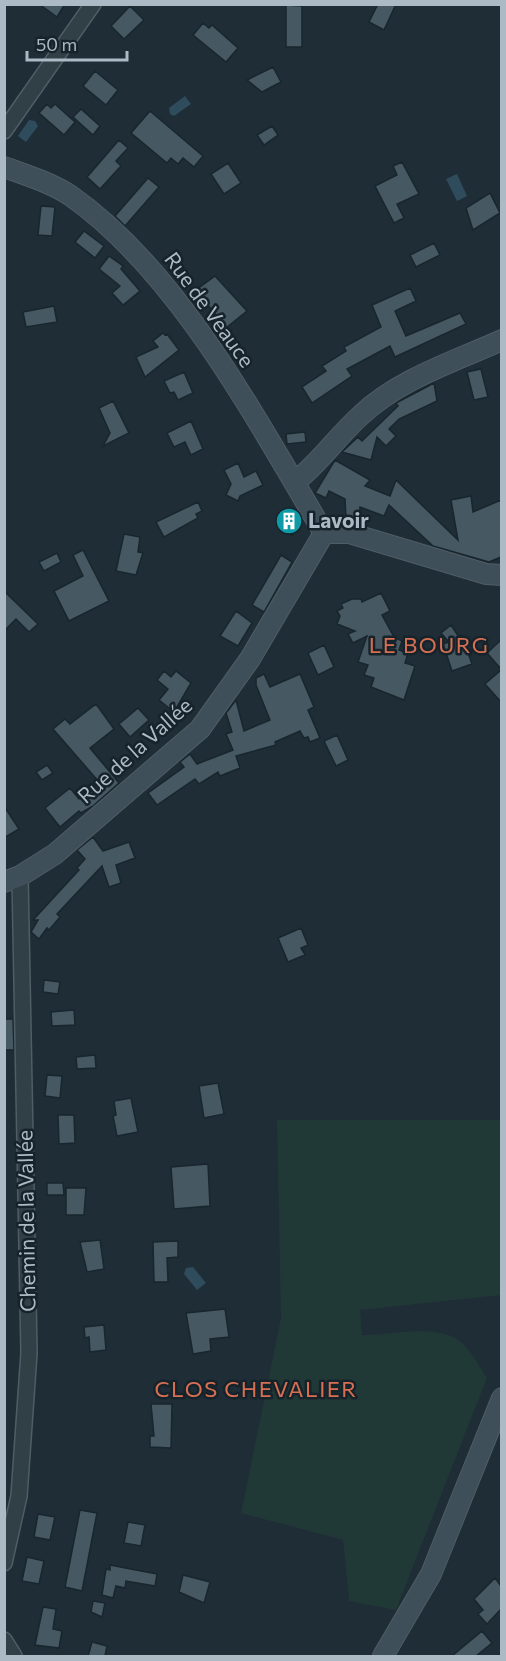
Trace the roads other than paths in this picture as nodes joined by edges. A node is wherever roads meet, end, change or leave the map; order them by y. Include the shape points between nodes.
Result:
1 (93, 4) edge
2 (4, 131) edge
3 (4, 167) edge
4 (501, 340) edge
5 (295, 482) junction
6 (324, 533) junction
7 (501, 576) edge
8 (12, 879) edge
9 (501, 1398) edge
10 (4, 1563) edge
11 (4, 1640) edge
12 (15, 1656) edge
13 (383, 1656) edge

1 - 2 street
3 - 5 street, Rue de Veauce via 70,195 137,255 216,358
4 - 5 street via 406,382 360,416
5 - 6 street, Rue de Veauce
6 - 7 street via 349,533
6 - 8 street, Rue de la Vallée via 249,659 200,729 56,854
8 - 10 street, Chemin de la Vallée via 29,1353 19,1496
9 - 13 street via 431,1574
11 - 12 street

